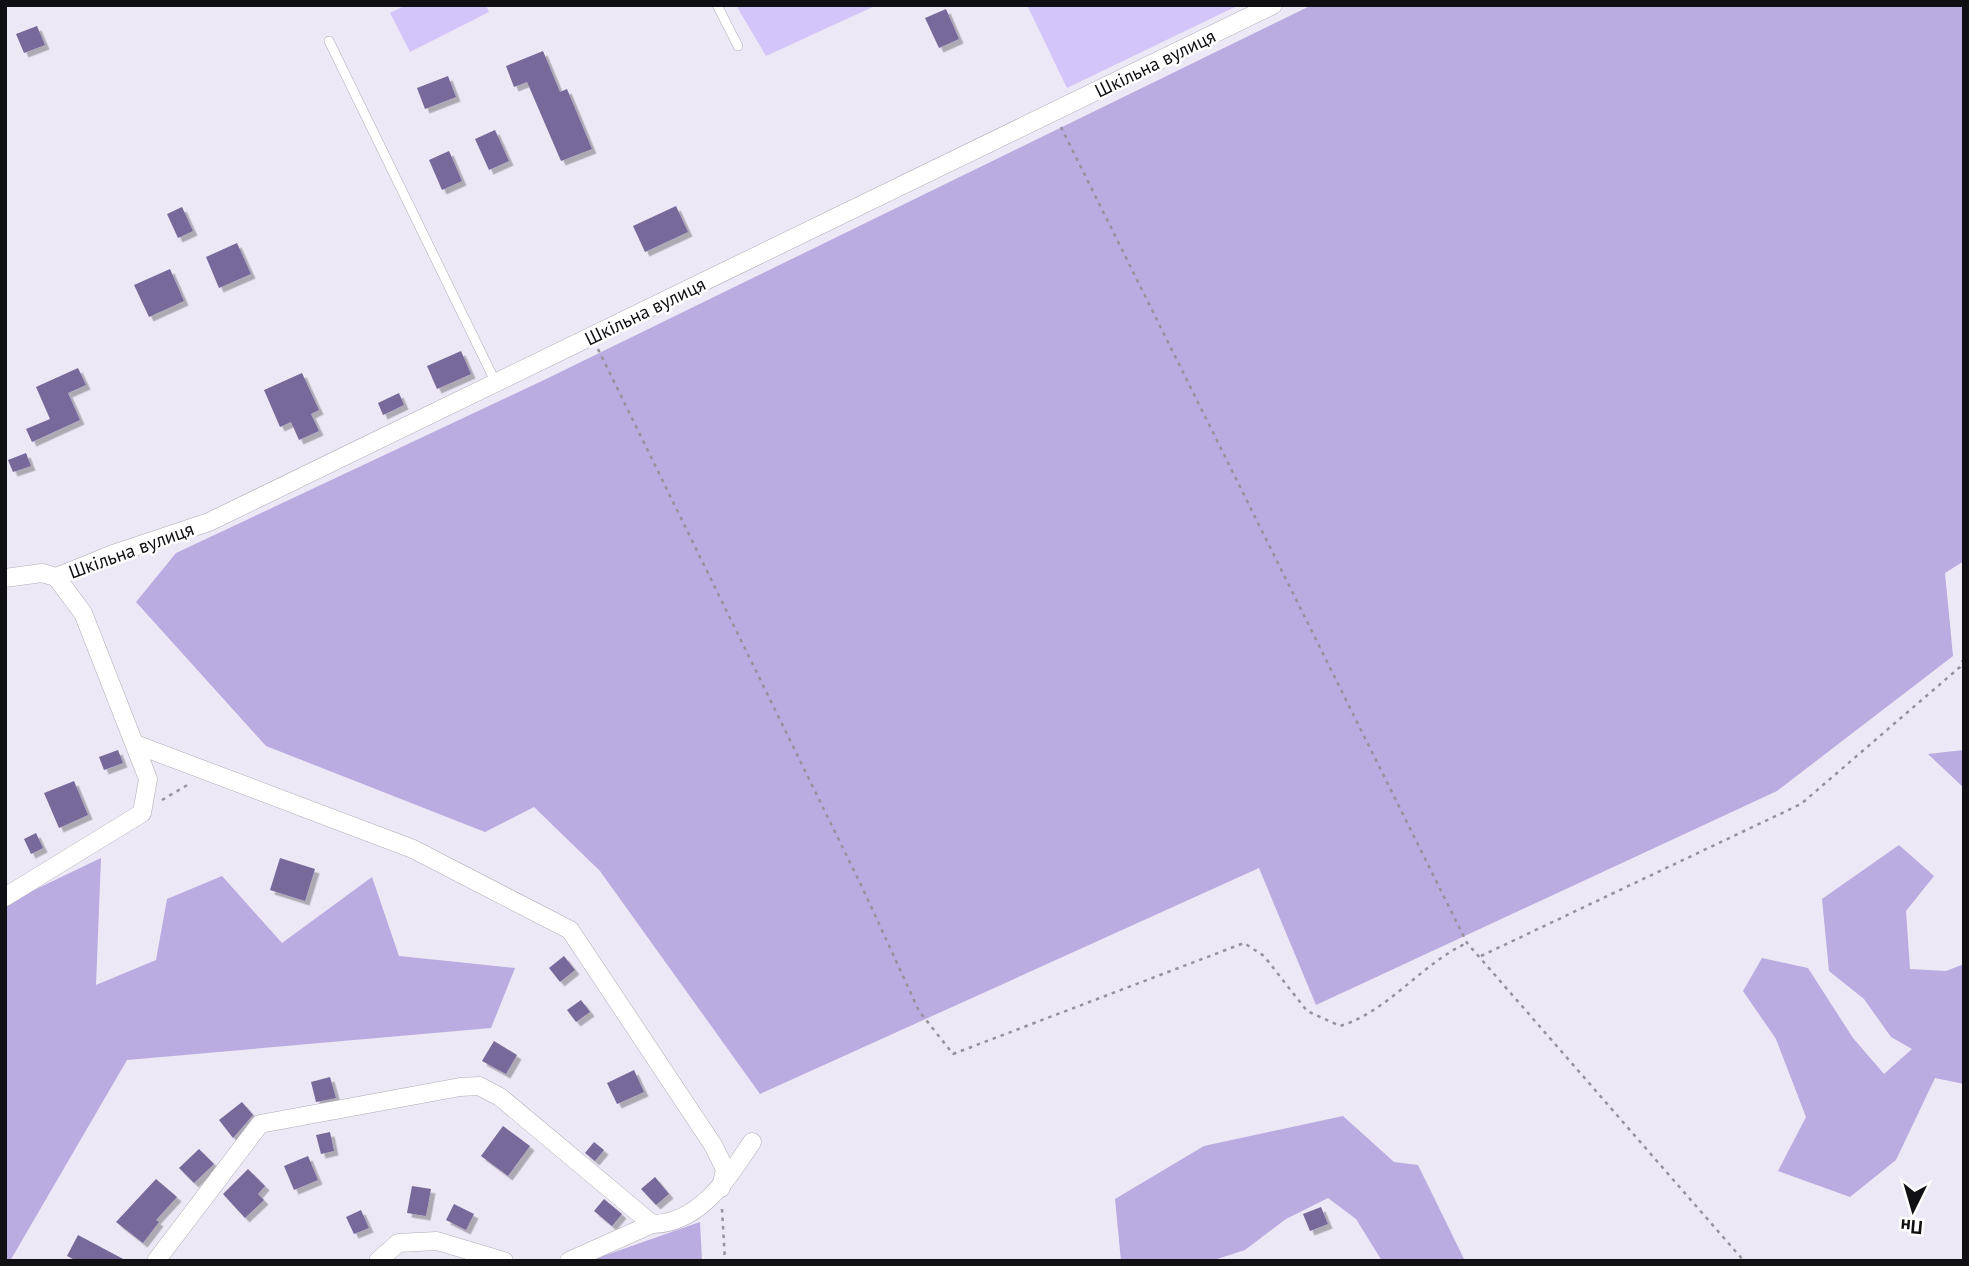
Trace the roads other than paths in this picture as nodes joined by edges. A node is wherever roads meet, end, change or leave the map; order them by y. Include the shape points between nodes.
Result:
1 (717, 5) edge
2 (1273, 5) edge
3 (329, 41) dead end
4 (738, 46) dead end
5 (496, 383) junction
6 (55, 577) junction
7 (5, 578) edge
8 (135, 744) junction
9 (5, 897) edge
10 (752, 1142) dead end
11 (721, 1188) junction
12 (652, 1224) junction
13 (156, 1261) edge
14 (378, 1261) edge
15 (504, 1261) edge
16 (569, 1261) edge

1 - 4 lane
2 - 5 street, Шкільна вулиця
3 - 5 lane
5 - 6 street, Шкільна вулиця via 209,522
6 - 7 street, Шкільна вулиця via 42,573
6 - 8 street via 83,613
8 - 9 street via 148,779 142,813
8 - 11 street via 413,849 570,930 713,1144 725,1169
10 - 11 street
11 - 12 street via 671,1224
12 - 13 street via 500,1097 479,1087 460,1087 260,1124
12 - 16 street
14 - 15 street via 398,1243 437,1241

